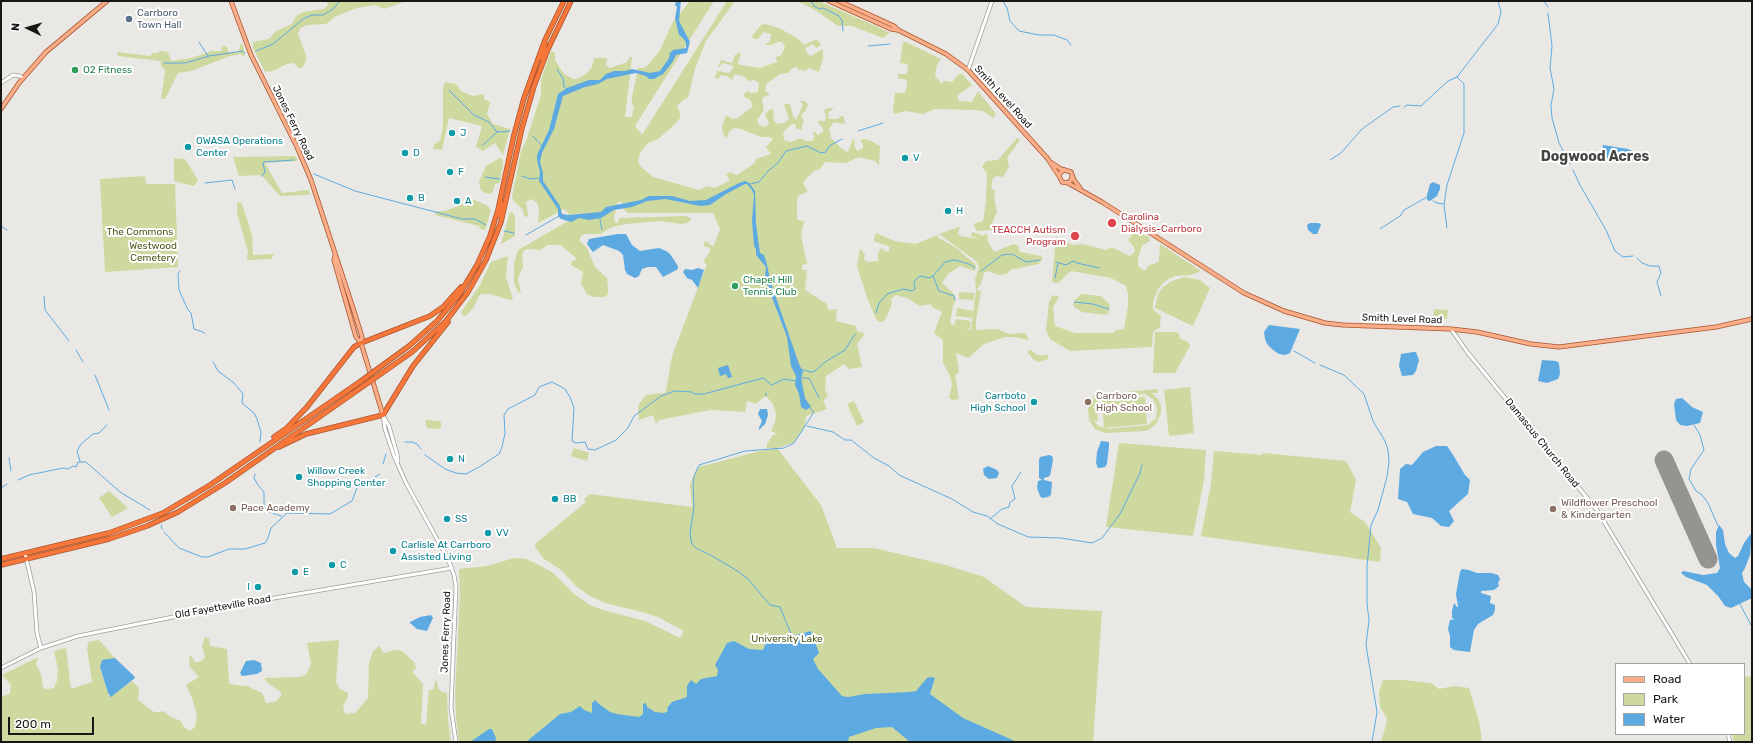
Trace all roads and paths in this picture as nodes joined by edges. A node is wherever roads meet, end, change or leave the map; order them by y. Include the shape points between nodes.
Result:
1 (107, 1) edge
2 (231, 1) edge
3 (564, 1) edge
4 (571, 1) edge
5 (829, 1) edge
6 (839, 1) edge
7 (992, 1) edge
8 (560, 10) junction
9 (898, 30) junction
10 (545, 40) junction
11 (552, 41) junction
12 (968, 70) junction
13 (23, 78) junction
14 (1, 83) edge
15 (534, 86) junction
16 (1, 109) edge
17 (1048, 160) junction
18 (1065, 170) junction
19 (1059, 176) junction
20 (1072, 176) junction
21 (1068, 183) junction
22 (504, 185) junction
23 (1083, 190) junction
24 (500, 201) junction
25 (506, 204) junction
26 (501, 222) junction
27 (468, 280) junction
28 (458, 306) junction
29 (1752, 319) edge
30 (1451, 329) junction
31 (361, 343) junction
32 (383, 416) junction
33 (268, 446) junction
34 (276, 447) junction
35 (25, 553) junction
36 (1, 559) edge
37 (26, 559) junction
38 (1, 565) edge
39 (452, 568) junction
40 (41, 648) junction
41 (1689, 663) edge
42 (1, 668) edge
43 (456, 742) edge

1 - 13 main road via 46,52
2 - 31 main road, Jones Ferry Road via 251,55 315,191 356,337
3 - 8 highway
4 - 11 highway
5 - 9 main road, Smith Level Road
6 - 9 main road, Smith Level Road
7 - 12 street
8 - 10 highway
8 - 11 highway via 551,35
9 - 12 main road, Smith Level Road via 946,54
10 - 15 highway
10 - 22 highway via 519,113
11 - 15 highway
12 - 17 main road, Smith Level Road
13 - 14 street via 13,76
13 - 16 main road
15 - 25 highway
17 - 18 main road, Smith Level Road
17 - 19 main road, Smith Level Road
18 - 19 main road
18 - 20 main road via 1069,170
19 - 21 main road via 1062,182
20 - 21 main road
20 - 23 main road, Smith Level Road
21 - 23 main road, Smith Level Road
22 - 24 highway
22 - 25 highway
23 - 30 main road, Smith Level Road via 1259,302 1311,320 1343,325
24 - 26 highway
24 - 27 highway via 489,239
25 - 26 highway
26 - 28 highway via 486,260
27 - 31 highway via 443,307 430,316
27 - 33 highway, bridge via 454,302 409,346
28 - 32 highway via 457,311 412,366
28 - 34 highway, bridge via 424,342
29 - 30 main road, Smith Level Road via 1716,327 1559,347
30 - 41 street, Damascus Church Road via 1597,510
31 - 32 main road, Jones Ferry Road
31 - 33 highway via 352,350 302,413
32 - 34 highway via 306,434
32 - 39 street, Jones Ferry Road via 389,426 406,483
33 - 35 highway via 200,492 157,515 110,533
34 - 37 highway via 205,496 159,521 109,540
35 - 36 highway
35 - 37 street
37 - 38 highway
37 - 40 street via 34,592 37,633
39 - 40 street, Old Fayetteville Road via 169,617 78,636
39 - 43 street, Jones Ferry Road via 456,587 451,708
40 - 42 street, Old Fayetteville Road

